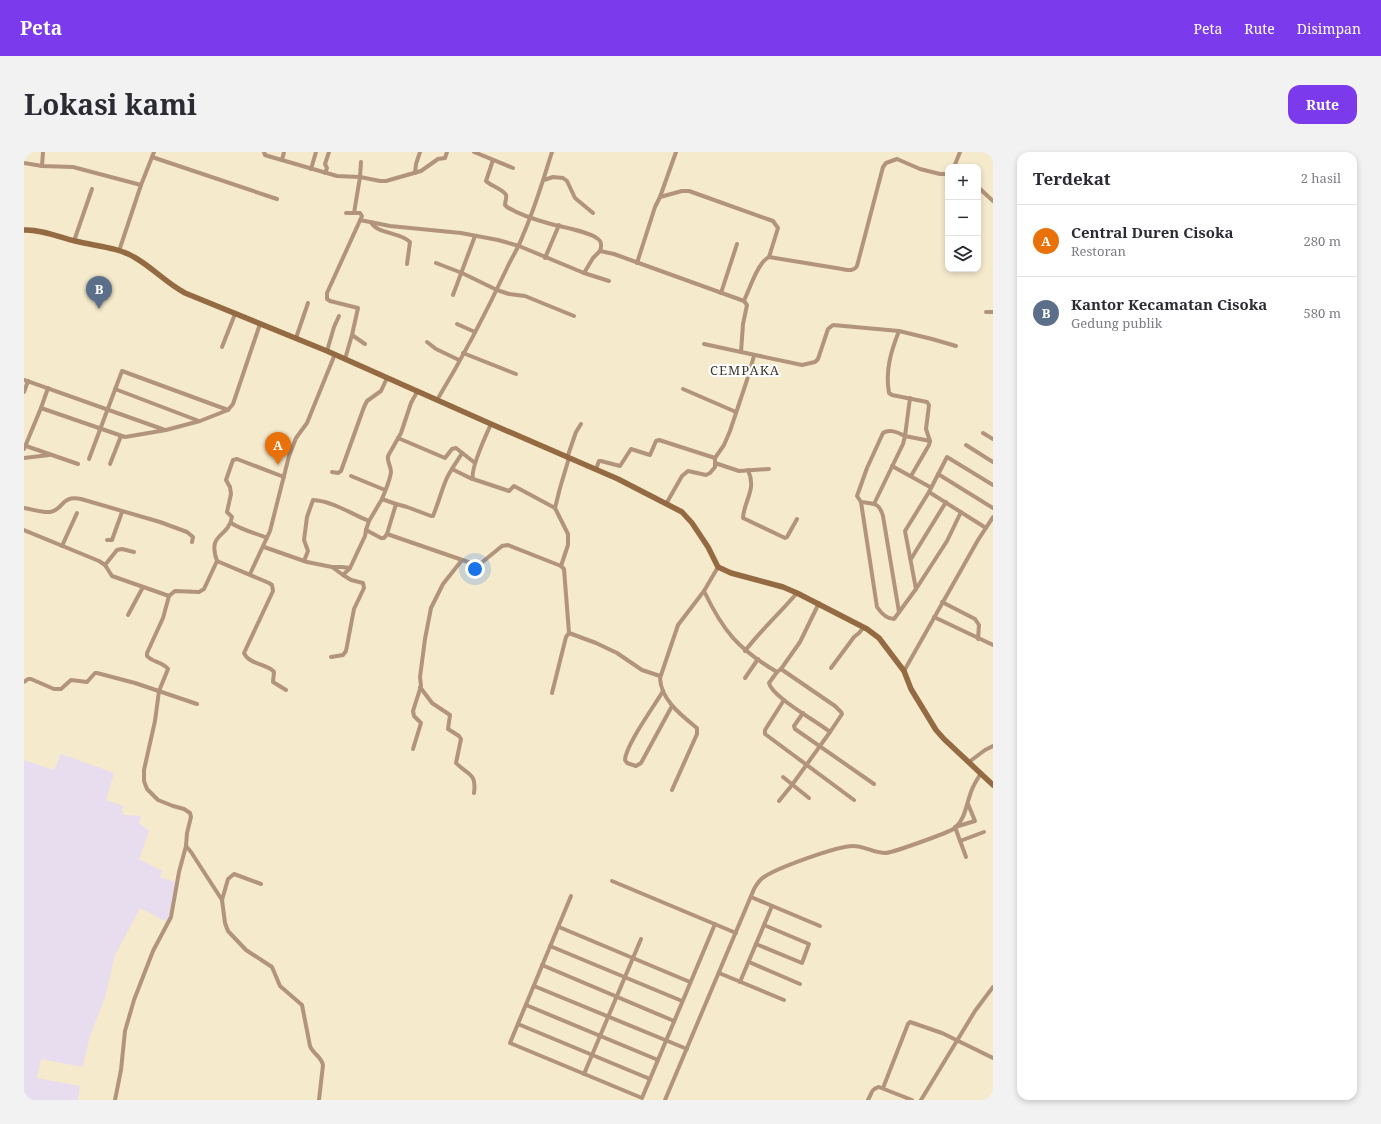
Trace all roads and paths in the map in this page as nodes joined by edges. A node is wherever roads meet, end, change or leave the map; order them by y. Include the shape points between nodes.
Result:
1 (43, 152) edge
2 (154, 152) edge
3 (264, 152) edge
4 (284, 152) edge
5 (316, 152) edge
6 (329, 152) edge
7 (420, 152) edge
8 (447, 152) edge
9 (474, 152) edge
10 (552, 152) edge
11 (676, 152) edge
12 (960, 152) edge
13 (152, 157) junction
14 (282, 160) junction
15 (493, 160) junction
16 (360, 162) dead end
17 (24, 163) edge
18 (955, 164) edge
19 (42, 166) junction
20 (513, 168) dead end
21 (311, 169) junction
22 (325, 173) junction
23 (415, 173) junction
24 (945, 174) edge
25 (360, 177) junction
26 (544, 180) junction
27 (140, 185) junction
28 (92, 189) dead end
29 (981, 190) edge
30 (660, 197) junction
31 (278, 199) dead end
32 (993, 201) edge
33 (346, 213) dead end
34 (354, 213) junction
35 (593, 213) dead end
36 (530, 217) junction
37 (360, 220) junction
38 (371, 222) junction
39 (560, 225) junction
40 (24, 230) edge
41 (475, 236) junction
42 (74, 241) junction
43 (737, 244) dead end
44 (519, 246) junction
45 (600, 250) junction
46 (119, 251) junction
47 (769, 257) junction
48 (545, 258) junction
49 (436, 263) dead end
50 (637, 263) junction
51 (407, 264) dead end
52 (462, 273) junction
53 (584, 273) junction
54 (609, 281) dead end
55 (497, 290) junction
56 (721, 293) junction
57 (453, 295) dead end
58 (744, 301) junction
59 (308, 302) dead end
60 (986, 312) dead end
61 (993, 312) edge
62 (235, 314) junction
63 (339, 316) dead end
64 (574, 316) dead end
65 (260, 324) junction
66 (457, 324) dead end
67 (899, 331) junction
68 (475, 332) junction
69 (352, 335) junction
70 (296, 338) junction
71 (427, 342) dead end
72 (365, 344) dead end
73 (704, 344) dead end
74 (956, 346) dead end
75 (222, 347) dead end
76 (327, 351) junction
77 (741, 352) junction
78 (463, 353) junction
79 (335, 354) junction
80 (754, 356) junction
81 (345, 359) junction
82 (459, 360) junction
83 (516, 374) dead end
84 (386, 378) junction
85 (26, 380) edge
86 (48, 388) junction
87 (115, 389) junction
88 (683, 389) dead end
89 (24, 392) edge
90 (417, 392) junction
91 (910, 398) junction
92 (437, 400) junction
93 (41, 408) junction
94 (107, 409) junction
95 (228, 410) junction
96 (736, 412) junction
97 (200, 421) junction
98 (491, 424) junction
99 (581, 424) dead end
100 (100, 428) junction
101 (166, 430) junction
102 (983, 433) dead end
103 (121, 436) junction
104 (905, 436) junction
105 (398, 438) junction
106 (993, 439) edge
107 (930, 441) junction
108 (966, 445) dead end
109 (25, 448) edge
110 (462, 453) junction
111 (51, 455) junction
112 (24, 458) edge
113 (568, 458) junction
114 (715, 458) junction
115 (88, 459) dead end
116 (993, 462) edge
117 (475, 463) junction
118 (715, 463) junction
119 (78, 464) dead end
120 (110, 464) dead end
121 (892, 466) junction
122 (452, 469) junction
123 (596, 469) junction
124 (769, 469) dead end
125 (748, 470) junction
126 (332, 472) dead end
127 (938, 474) junction
128 (351, 476) dead end
129 (911, 476) junction
130 (284, 477) junction
131 (472, 479) junction
132 (993, 485) edge
133 (930, 487) junction
134 (385, 490) junction
135 (928, 492) junction
136 (382, 499) junction
137 (861, 502) junction
138 (946, 502) junction
139 (396, 504) junction
140 (666, 504) junction
141 (874, 504) junction
142 (24, 508) edge
143 (555, 508) junction
144 (993, 508) edge
145 (122, 512) junction
146 (961, 512) junction
147 (78, 513) dead end
148 (993, 517) edge
149 (797, 519) dead end
150 (369, 521) junction
151 (231, 523) junction
152 (986, 528) junction
153 (24, 530) edge
154 (366, 530) junction
155 (388, 534) junction
156 (268, 538) junction
157 (107, 540) dead end
158 (192, 542) dead end
159 (62, 546) junction
160 (264, 547) junction
161 (134, 552) dead end
162 (462, 560) junction
163 (911, 560) junction
164 (217, 561) junction
165 (304, 561) junction
166 (105, 565) junction
167 (561, 566) junction
168 (332, 567) junction
169 (718, 567) junction
170 (350, 568) junction
171 (250, 574) junction
172 (343, 575) junction
173 (143, 587) junction
174 (916, 589) junction
175 (704, 592) junction
176 (797, 593) junction
177 (169, 596) junction
178 (942, 602) junction
179 (819, 603) junction
180 (899, 612) junction
181 (128, 615) dead end
182 (934, 617) junction
183 (864, 627) junction
184 (569, 633) junction
185 (978, 639) junction
186 (993, 645) edge
187 (745, 651) junction
188 (331, 657) dead end
189 (758, 659) junction
190 (831, 668) dead end
191 (779, 670) junction
192 (904, 671) junction
193 (660, 676) junction
194 (745, 678) dead end
195 (24, 682) edge
196 (420, 687) junction
197 (286, 690) dead end
198 (159, 691) junction
199 (664, 691) junction
200 (552, 693) dead end
201 (784, 700) junction
202 (197, 704) dead end
203 (672, 706) junction
204 (803, 713) junction
205 (830, 732) junction
206 (820, 746) junction
207 (993, 746) edge
208 (413, 749) dead end
209 (969, 762) junction
210 (806, 765) junction
211 (981, 773) junction
212 (783, 777) dead end
213 (874, 784) dead end
214 (792, 785) junction
215 (993, 785) edge
216 (672, 790) dead end
217 (474, 793) dead end
218 (810, 798) dead end
219 (854, 800) dead end
220 (779, 801) dead end
221 (968, 804) junction
222 (955, 827) junction
223 (984, 832) dead end
224 (960, 840) junction
225 (186, 846) junction
226 (966, 857) dead end
227 (612, 882) dead end
228 (261, 884) dead end
229 (571, 896) dead end
230 (751, 897) junction
231 (222, 900) junction
232 (772, 906) junction
233 (714, 924) junction
234 (764, 925) junction
235 (820, 926) dead end
236 (558, 927) junction
237 (736, 933) junction
238 (641, 939) dead end
239 (756, 944) junction
240 (550, 946) junction
241 (633, 958) junction
242 (749, 962) junction
243 (542, 965) junction
244 (719, 973) junction
245 (625, 977) junction
246 (690, 982) junction
247 (740, 982) junction
248 (800, 984) dead end
249 (534, 986) junction
250 (993, 987) edge
251 (991, 992) edge
252 (617, 997) junction
253 (784, 1000) dead end
254 (682, 1001) junction
255 (526, 1005) junction
256 (608, 1017) junction
257 (674, 1021) junction
258 (518, 1024) junction
259 (600, 1036) junction
260 (957, 1040) junction
261 (666, 1041) junction
262 (687, 1050) junction
263 (592, 1055) junction
264 (993, 1058) edge
265 (658, 1060) junction
266 (584, 1074) junction
267 (650, 1079) junction
268 (883, 1088) junction
269 (115, 1100) edge
270 (319, 1100) edge
271 (665, 1100) edge
272 (868, 1100) edge
273 (912, 1100) edge
274 (921, 1100) edge

1 - 19 street
2 - 13 street
3 - 14 street via 265,155
4 - 14 street
5 - 21 street
6 - 22 street
7 - 23 street
8 - 23 street via 445,158 438,159
9 - 15 street
10 - 26 street
11 - 30 street
12 - 18 street
13 - 27 street
13 - 31 street
14 - 21 street
15 - 20 street
15 - 36 street via 486,181 505,193 504,204 507,207
16 - 25 street
17 - 19 street
19 - 27 street via 73,167
21 - 22 street
22 - 25 street
23 - 25 street via 386,181
24 - 47 street via 920,169 897,159 886,163 854,269
25 - 34 street
26 - 35 street via 553,177 563,178 575,198
26 - 36 street
27 - 46 street
28 - 42 street
29 - 32 street
30 - 47 street via 690,191 773,221 778,228
30 - 50 street
33 - 34 street
34 - 37 street via 362,214
36 - 39 street
36 - 44 street
37 - 38 street
37 - 69 street via 327,297 330,301 358,308
38 - 41 street
38 - 51 street via 374,227 407,239 410,244
39 - 45 street via 596,238 600,241
39 - 48 street
40 - 42 street via 34,229
41 - 44 street
41 - 52 street
42 - 46 street
43 - 56 street
44 - 48 street
44 - 55 street
45 - 50 street
45 - 53 street
46 - 62 street via 143,262 184,294
47 - 58 street via 762,262
48 - 53 street
49 - 52 street
50 - 56 street
52 - 55 street
52 - 57 street
53 - 54 street
55 - 64 street via 525,296
55 - 68 street
56 - 58 street
58 - 77 street via 746,305
59 - 70 street
60 - 61 street
62 - 65 street
62 - 75 street
63 - 76 street
65 - 70 street
65 - 95 street via 233,404
66 - 68 street
67 - 74 street
67 - 80 street via 830,326 818,359 806,365
67 - 91 street via 887,374 889,391 892,395
68 - 78 street
69 - 72 street
69 - 81 street
70 - 76 street
71 - 82 street
73 - 77 street
76 - 79 street
77 - 80 street
78 - 82 street
78 - 83 street
79 - 81 street
79 - 130 street via 307,423 296,438
80 - 96 street
81 - 84 street
82 - 92 street
84 - 90 street
84 - 126 street via 381,391 370,398 364,407 341,471
85 - 86 street
85 - 89 street
86 - 93 street
86 - 94 street
87 - 94 street
87 - 95 street via 122,371
87 - 97 street
88 - 96 street
90 - 92 street
90 - 105 street
91 - 104 street
91 - 107 street via 928,403 926,429
92 - 98 street
93 - 100 street
93 - 109 street
94 - 100 street
94 - 101 street
95 - 97 street
96 - 114 street via 724,445
97 - 101 street
98 - 113 street
98 - 117 street
99 - 113 street
100 - 103 street
100 - 115 street
101 - 103 street
102 - 106 street
103 - 120 street
104 - 107 street
104 - 121 street
104 - 137 street via 891,430 883,433 856,496
105 - 110 street via 445,458 455,448
105 - 134 street via 388,456 391,471
107 - 129 street
108 - 116 street
109 - 111 street
110 - 117 street
110 - 122 street
111 - 112 street
111 - 119 street
113 - 123 street
113 - 143 street
114 - 118 street
114 - 123 street via 659,440 656,441 650,455 631,449 620,466 599,461
117 - 131 street
118 - 125 street via 739,471
118 - 140 street via 715,467 708,475 691,471 682,476
121 - 129 street
121 - 141 street
122 - 131 street
122 - 139 street via 433,516
123 - 140 street
124 - 125 street
125 - 149 street via 752,483 751,493 743,518 785,538
127 - 132 street via 947,457
127 - 133 street
127 - 144 street
128 - 134 street
129 - 133 street
130 - 151 street via 237,459 233,460 226,480 231,490 226,512 232,517
130 - 156 street
131 - 143 street via 509,491 514,486
133 - 135 street
134 - 136 street
135 - 138 street
135 - 163 street via 905,531
136 - 139 street
136 - 150 street
137 - 141 street
137 - 180 street via 877,607 890,619 894,619
138 - 146 street
138 - 163 street
139 - 155 street
140 - 169 street via 682,512 692,523
141 - 180 street via 880,508 883,516
142 - 145 street via 50,512 73,497
143 - 167 street via 568,534 568,544
145 - 157 street via 112,540
145 - 158 street via 188,532 193,537
146 - 152 street
146 - 174 street via 947,541
147 - 159 street
148 - 152 street
150 - 154 street
150 - 165 street via 313,500 307,517 304,540 308,551
151 - 156 street via 240,529
151 - 164 street via 215,542
152 - 178 street
153 - 159 street
154 - 155 street via 381,538
154 - 170 street
155 - 162 street
156 - 160 street
159 - 166 street
160 - 165 street
160 - 171 street
161 - 166 street via 117,550
162 - 167 street via 480,564 502,546 508,545
162 - 196 street via 443,584 431,608
163 - 174 street
164 - 171 street
164 - 177 street via 204,589 199,592 175,590
165 - 168 street
166 - 173 street via 112,576
167 - 184 street via 564,569
168 - 170 street
168 - 172 street
169 - 175 street
169 - 176 street
170 - 172 street
171 - 197 street via 272,585 273,591 244,653 245,657 272,670 273,682
172 - 188 street via 363,583 364,587 354,609 346,651
173 - 177 street
173 - 181 street
174 - 180 street
175 - 187 street via 718,619
175 - 193 street via 678,625
176 - 179 street
176 - 187 street
177 - 198 street via 163,618 147,653 149,658 168,669
178 - 182 street
178 - 185 street via 976,619 979,625
179 - 183 street
179 - 191 street via 800,642
182 - 185 street
182 - 192 street
183 - 190 street via 854,636
183 - 192 street via 879,638
184 - 193 street via 596,642 642,670
184 - 200 street
185 - 186 street
187 - 189 street
189 - 191 street
189 - 194 street
191 - 201 street via 769,683
191 - 205 street via 841,712 840,718
192 - 209 street via 911,689 936,730
193 - 199 street
195 - 198 street via 31,679 58,690 71,680 87,682 97,673
196 - 208 street via 413,711 421,724
196 - 217 street via 432,703 450,715 448,729 460,739 456,763 473,776
198 - 202 street
198 - 225 street via 144,782 158,800 190,813
199 - 203 street
199 - 203 street via 626,753 627,763 636,766 641,763
201 - 204 street
201 - 210 street via 765,734
203 - 216 street via 697,728 697,734
204 - 205 street
204 - 206 street via 794,728
205 - 206 street
206 - 210 street
206 - 213 street
207 - 209 street
209 - 211 street
210 - 214 street
210 - 219 street
211 - 215 street
211 - 221 street
212 - 214 street
214 - 218 street
214 - 220 street
221 - 222 street via 965,814
221 - 222 street via 974,821
222 - 224 street
222 - 230 street via 887,853 854,846 838,848 776,870 762,878
223 - 224 street
224 - 226 street
225 - 231 street
225 - 269 street via 171,917 153,952 125,1031
227 - 233 street
228 - 231 street via 234,874 228,879
229 - 236 street
230 - 232 street
230 - 237 street
231 - 270 street via 228,930 246,950 272,967 280,986 302,1005 310,1046 323,1065
232 - 234 street
232 - 235 street
233 - 237 street
233 - 246 street
234 - 239 street
234 - 239 street via 809,944 802,963
236 - 240 street
236 - 241 street
237 - 244 street
238 - 241 street
239 - 242 street
240 - 243 street
240 - 245 street
241 - 245 street
241 - 246 street
242 - 247 street
242 - 248 street
243 - 249 street
243 - 252 street
244 - 247 street
244 - 262 street
245 - 252 street
245 - 254 street
246 - 254 street
247 - 253 street
249 - 255 street
249 - 256 street
250 - 251 street
251 - 260 street
252 - 256 street
252 - 257 street
254 - 257 street
255 - 258 street
255 - 259 street
256 - 259 street
256 - 261 street
257 - 261 street
258 - 263 street
258 - 266 street via 510,1043
259 - 263 street
259 - 265 street
260 - 264 street
260 - 268 street via 910,1022
260 - 274 street
261 - 262 street
261 - 265 street
262 - 271 street
263 - 266 street
263 - 267 street
265 - 267 street
266 - 267 street via 642,1098
268 - 272 street via 874,1088
268 - 273 street

